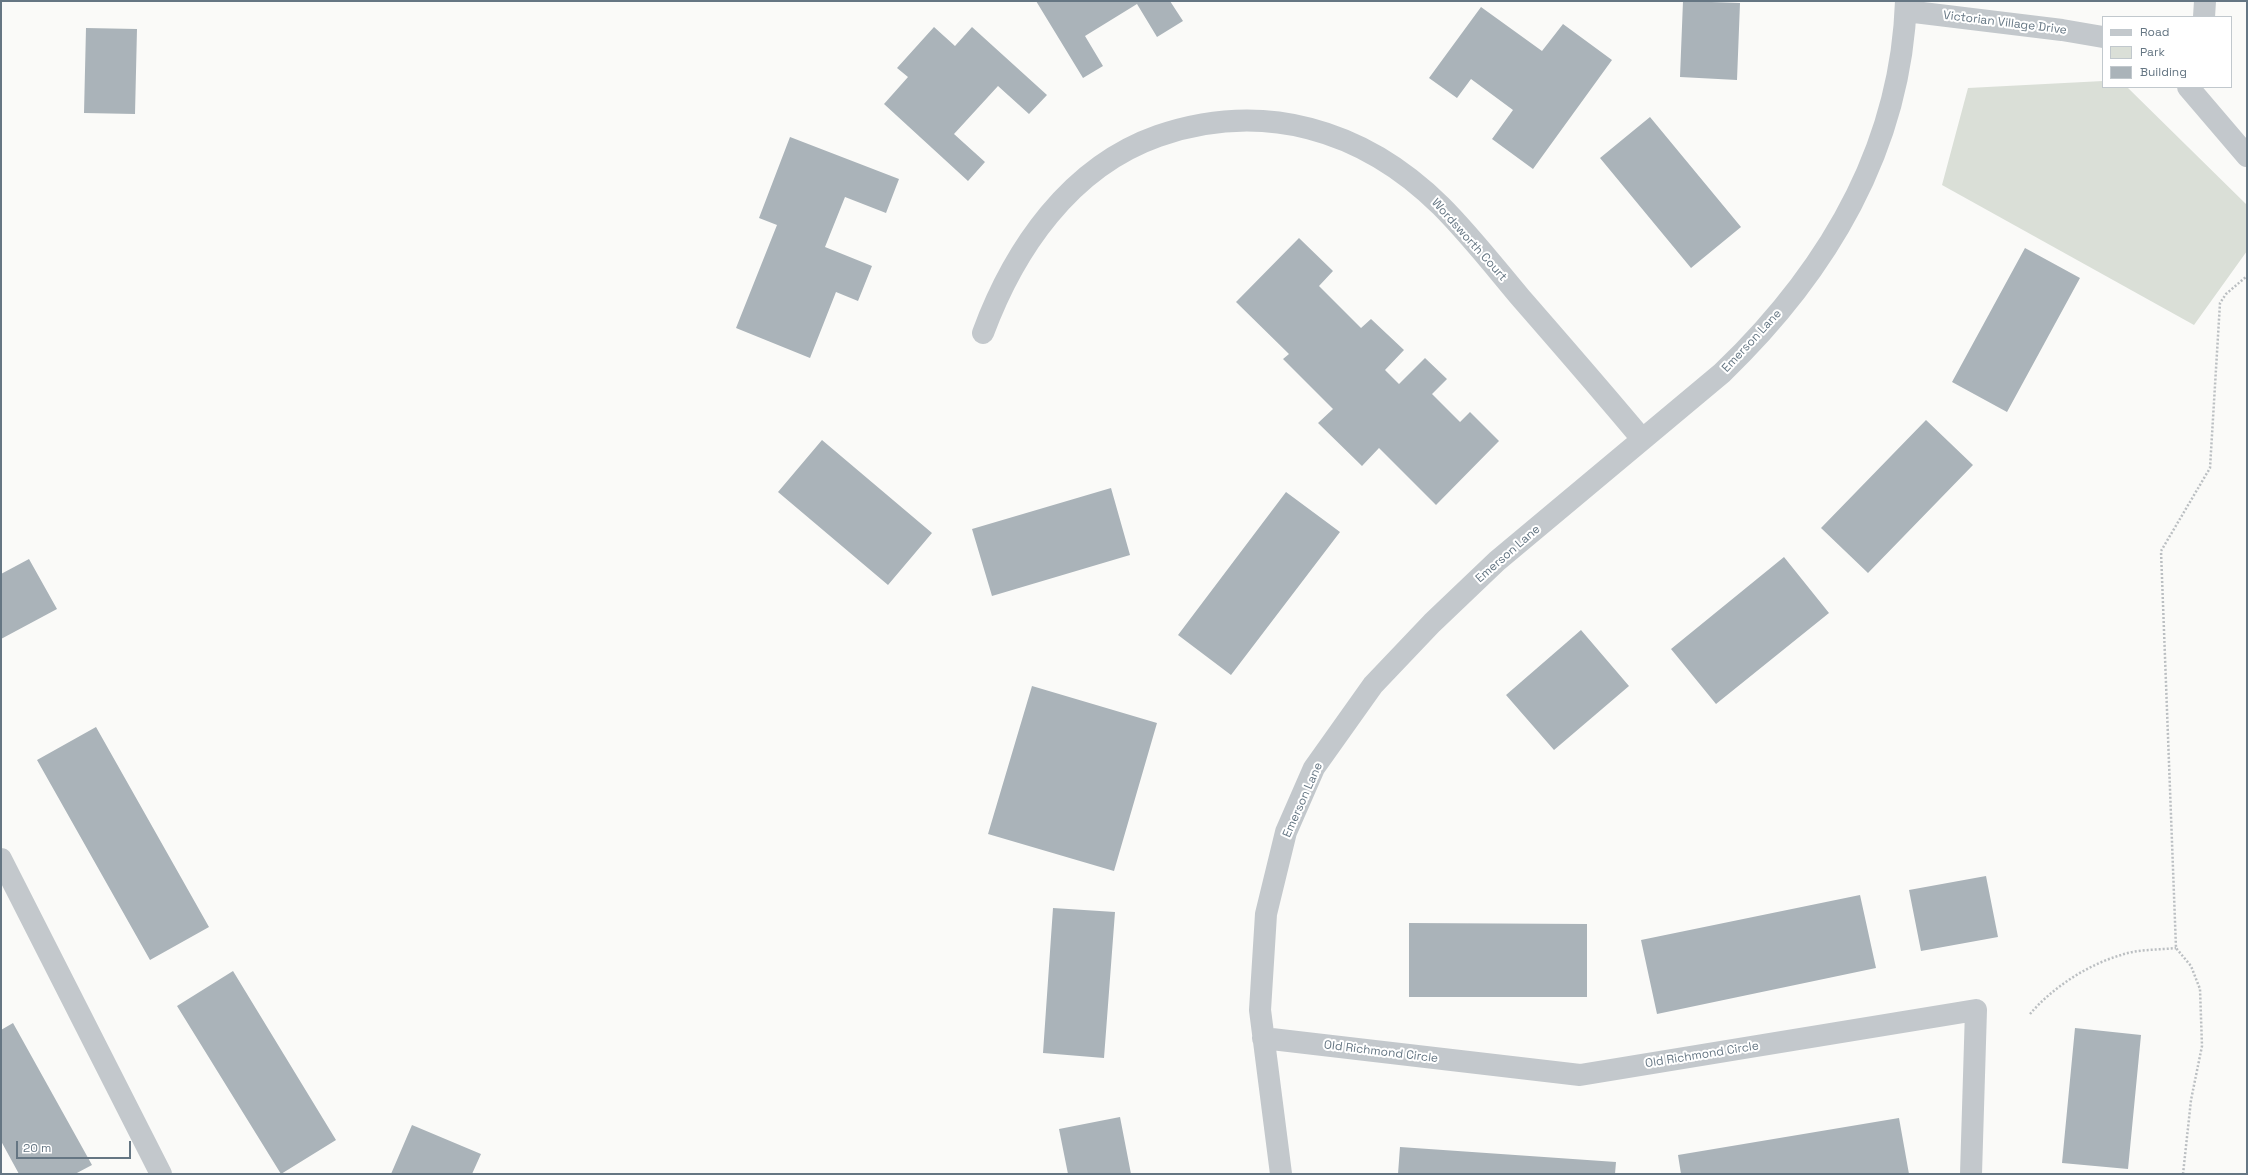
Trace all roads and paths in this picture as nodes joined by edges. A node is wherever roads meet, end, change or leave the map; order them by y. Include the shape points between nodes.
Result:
1 (2205, 1) edge
2 (1906, 6) edge
3 (2204, 16) edge
4 (2102, 37) edge
5 (2189, 88) edge
6 (2247, 156) edge
7 (2247, 276) edge
8 (983, 333) dead end
9 (1642, 439) junction
10 (1, 859) edge
11 (2176, 948) junction
12 (2030, 1014) dead end
13 (1263, 1038) junction
14 (161, 1174) edge
15 (1282, 1174) edge
16 (1971, 1174) edge
17 (2183, 1174) edge

1 - 3 street
2 - 4 street, Victorian Village Drive
2 - 9 street, Emerson Lane via 1897,79 1881,138 1854,202 1834,236 1790,301 1746,350
5 - 6 street
7 - 11 path via 2226,294 2220,303 2210,468 2161,551
8 - 9 street, Wordsworth Court via 1002,287 1031,238 1061,200 1102,166 1130,148 1173,131 1222,122 1273,122 1312,128 1341,138 1393,168 1422,189 1457,223
9 - 13 street, Emerson Lane via 1497,562 1432,623 1373,685 1314,768 1286,832 1266,914 1260,1010
10 - 14 street
11 - 12 path via 2122,954 2081,973 2044,998
11 - 17 path via 2191,966 2200,990 2202,1046 2191,1100
13 - 15 street, Emerson Lane
13 - 16 street, Old Richmond Circle via 1580,1075 1976,1010

